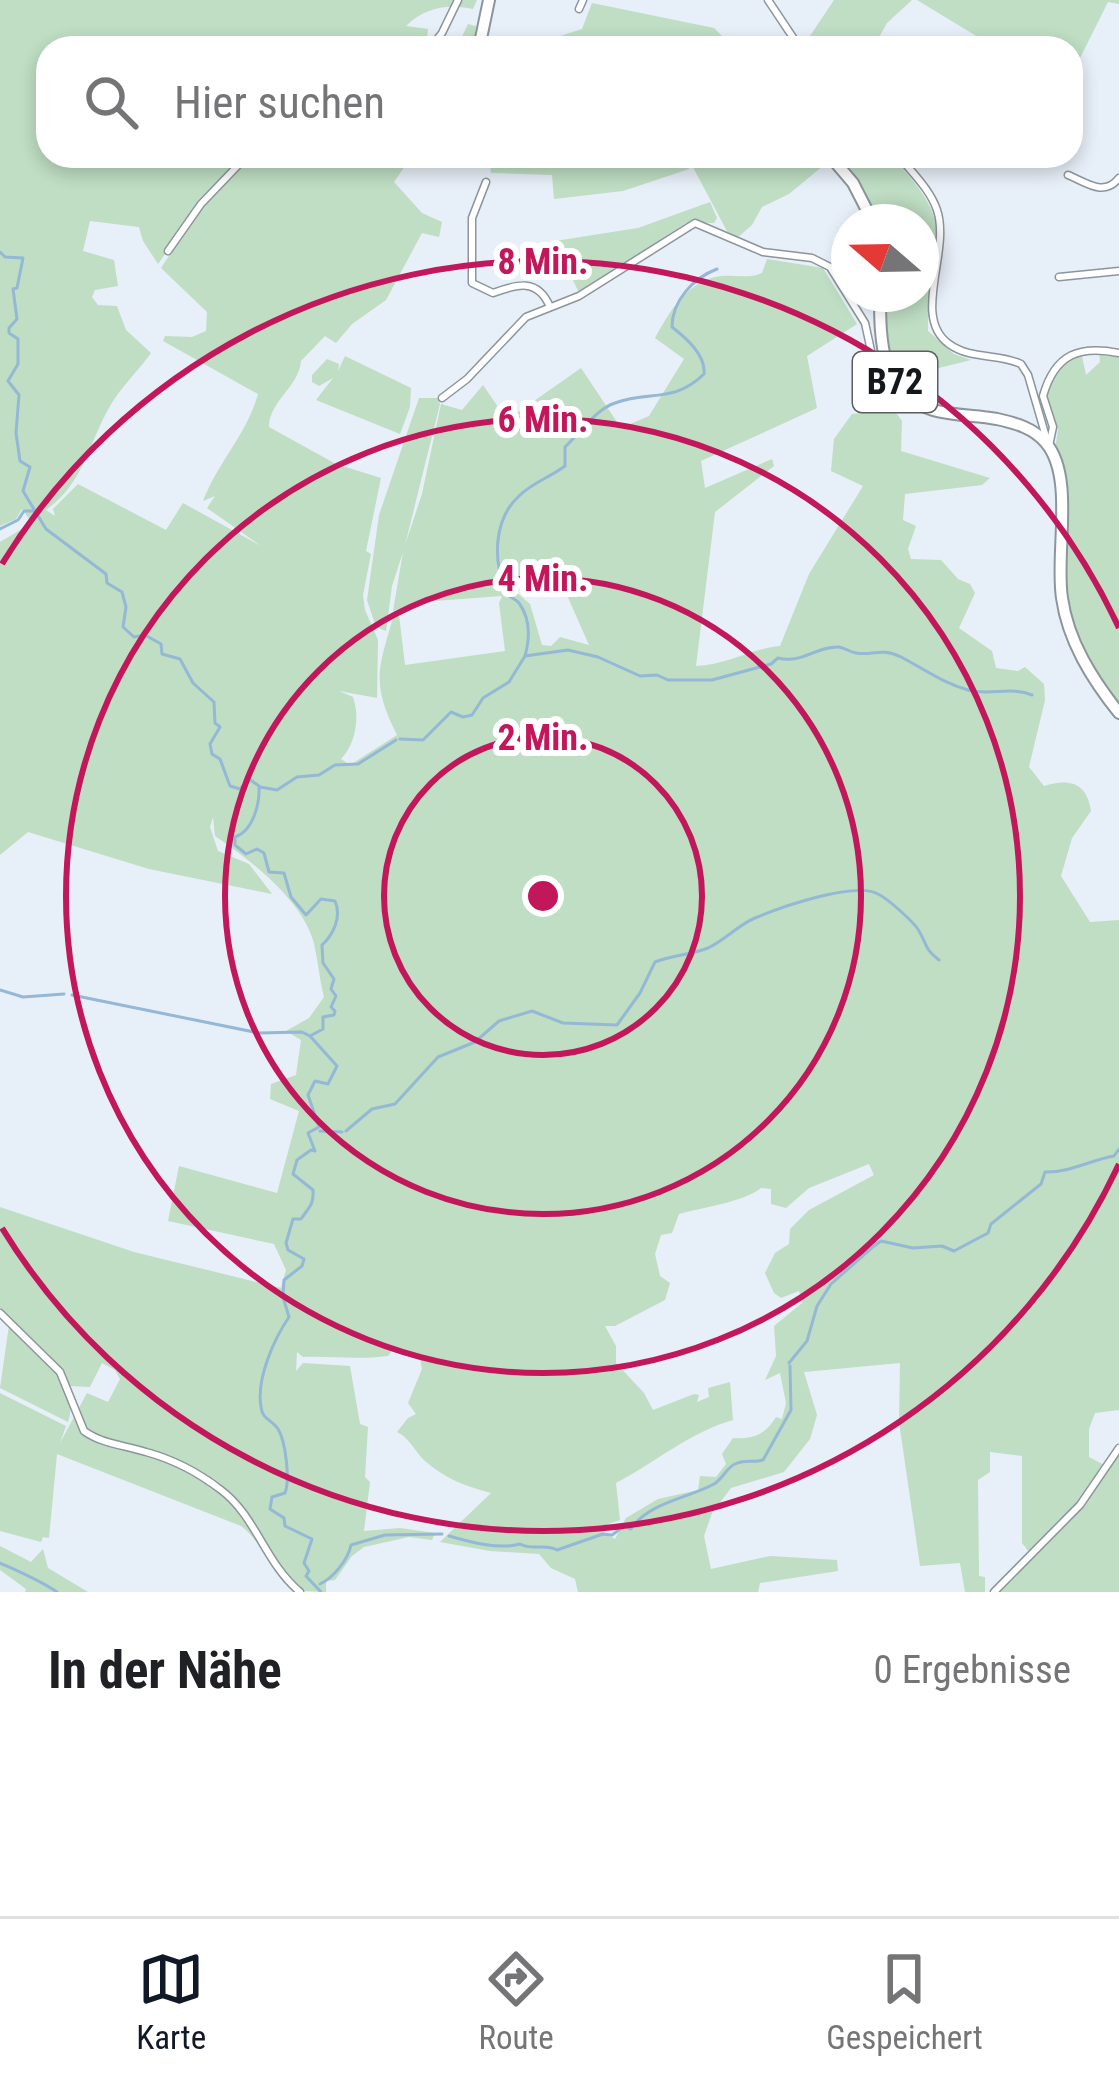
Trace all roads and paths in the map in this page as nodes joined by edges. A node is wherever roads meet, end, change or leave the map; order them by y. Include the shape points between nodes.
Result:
1 (458, 0) edge
2 (489, 0) edge
3 (583, 0) edge
4 (769, 0) edge
5 (579, 9) dead end
6 (440, 36) edge
7 (482, 36) edge
8 (791, 36) edge
9 (236, 168) edge
10 (841, 168) edge
11 (908, 168) edge
12 (1069, 176) dead end
13 (1119, 178) edge
14 (486, 182) dead end
15 (864, 204) edge
16 (168, 251) dead end
17 (1119, 271) edge
18 (1059, 277) dead end
19 (550, 307) junction
20 (881, 312) edge
21 (1119, 353) edge
22 (899, 388) junction
23 (442, 398) dead end
24 (1049, 446) junction
25 (1119, 713) edge
26 (0, 1312) edge
27 (1119, 1448) edge
28 (300, 1592) edge
29 (994, 1592) edge

1 - 6 street
2 - 7 main road
3 - 5 street
4 - 8 street
9 - 16 street
10 - 15 main road
11 - 24 street via 940,223 931,312 937,333 968,353 1024,367
12 - 13 street via 1101,189
14 - 19 street via 472,218 472,283 493,292 534,287
17 - 18 street
19 - 22 street via 686,225 703,224 768,254 830,267 865,323 880,392 889,398
19 - 23 street via 526,317
20 - 22 main road, B72 via 884,360
21 - 24 street via 1078,351 1055,371 1042,396 1053,428
22 - 24 main road, B72 via 933,410 1025,427
24 - 25 main road via 1060,483 1064,611 1076,648
26 - 28 street via 60,1372 84,1432 170,1460 220,1490
27 - 29 street via 1080,1505

